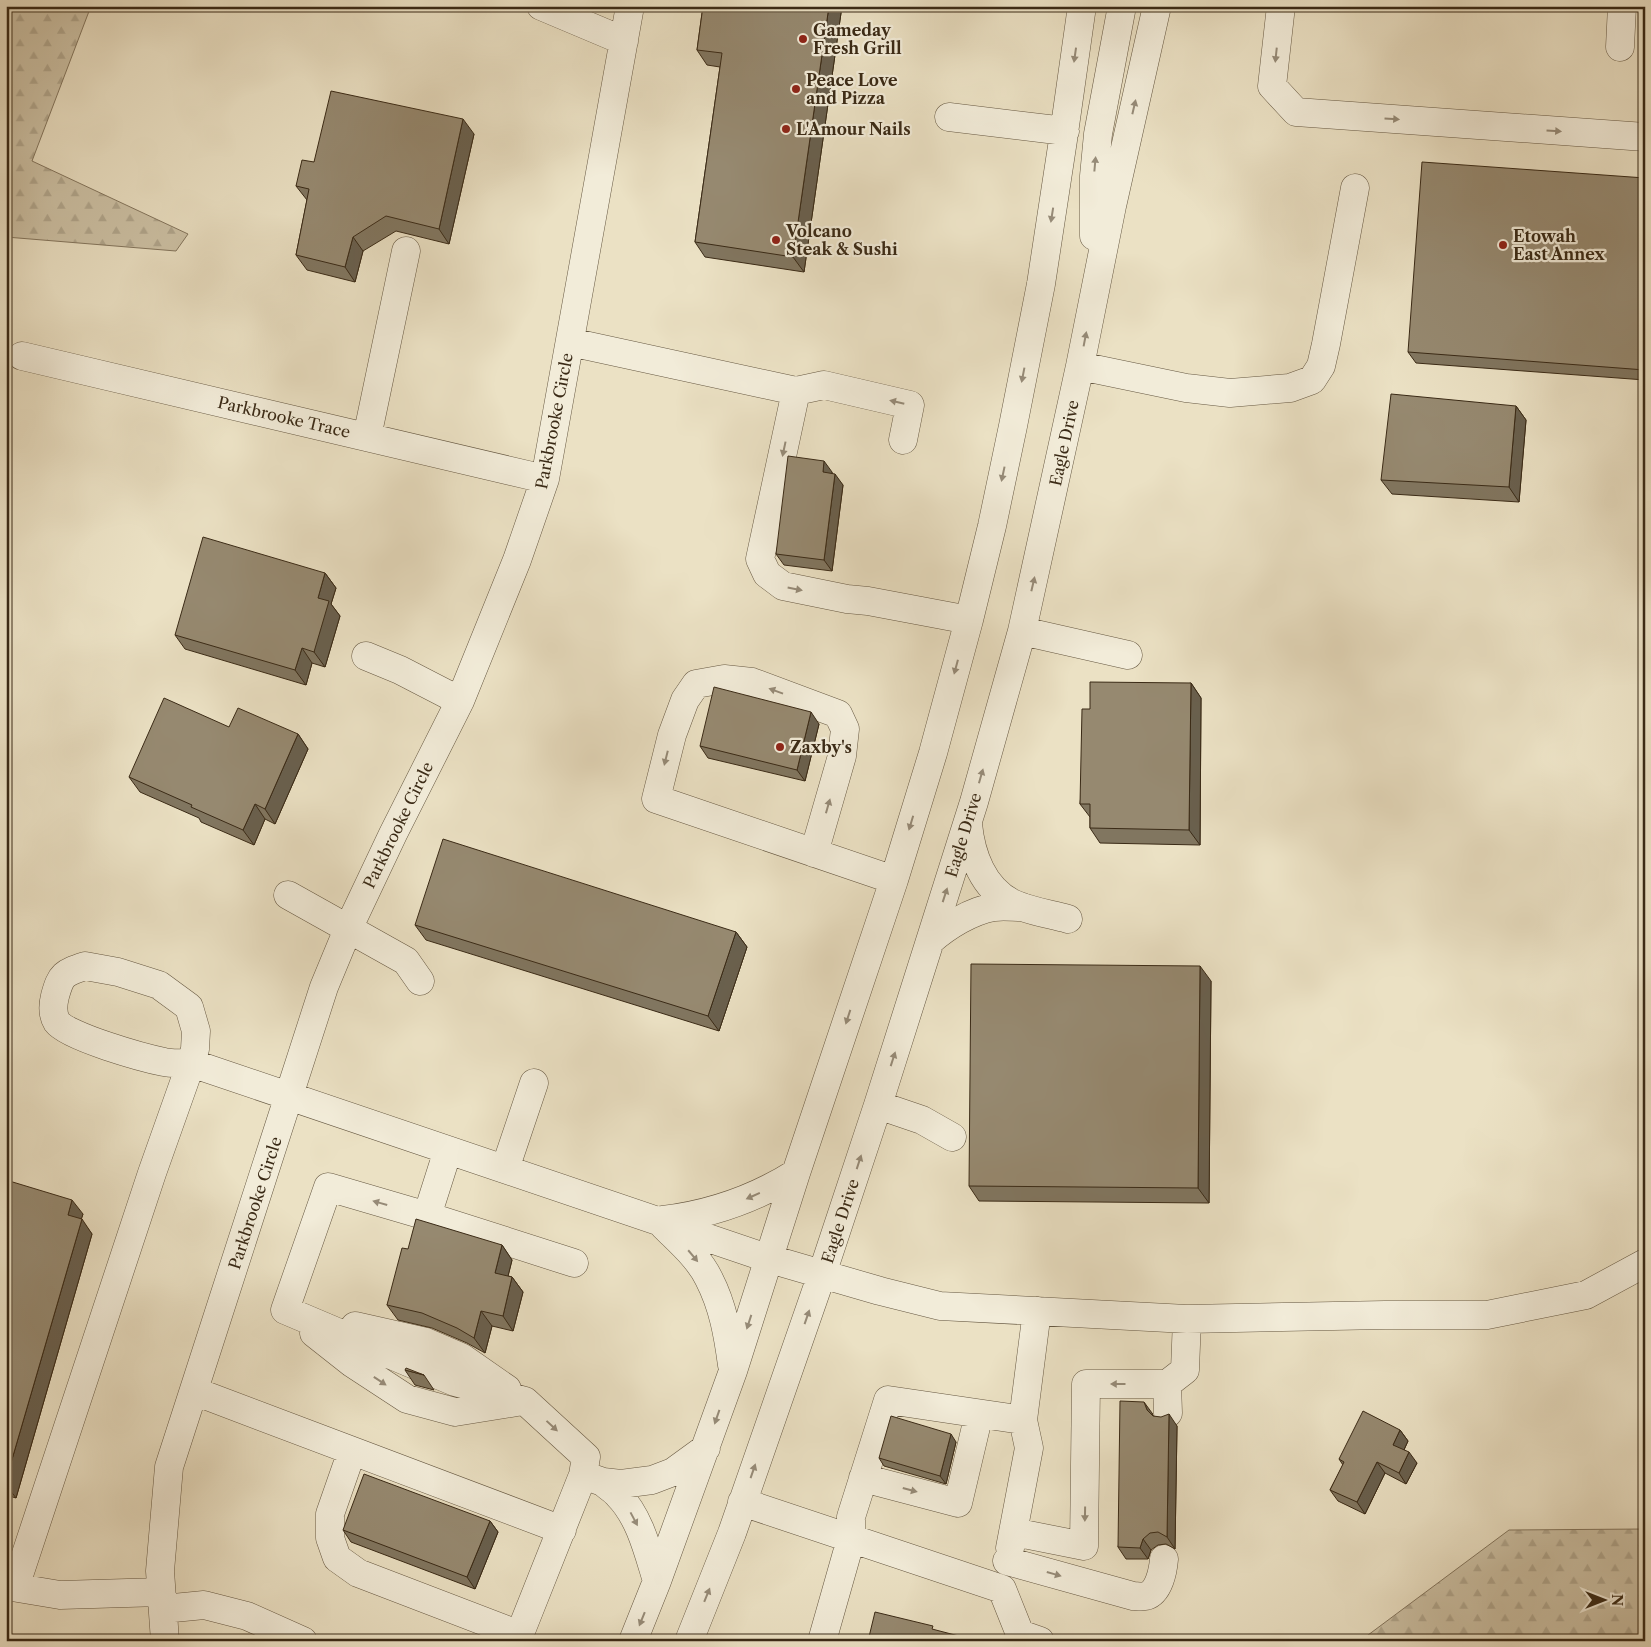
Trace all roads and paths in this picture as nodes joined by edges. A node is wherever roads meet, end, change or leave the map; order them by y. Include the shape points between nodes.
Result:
1 (541, 6) edge
2 (630, 6) edge
3 (1082, 6) edge
4 (1122, 6) edge
5 (1157, 6) edge
6 (1281, 6) edge
7 (1622, 6) edge
8 (624, 42) junction
9 (1620, 47) dead end
10 (949, 117) dead end
11 (1065, 131) junction
12 (1645, 137) edge
13 (1355, 188) dead end
14 (406, 251) dead end
15 (1096, 283) junction
16 (570, 342) junction
17 (22, 356) dead end
18 (1080, 366) junction
19 (796, 391) junction
20 (367, 437) junction
21 (904, 440) dead end
22 (545, 479) junction
23 (968, 620) junction
24 (1022, 631) junction
25 (1128, 655) dead end
26 (366, 656) dead end
27 (460, 701) junction
28 (968, 823) junction
29 (814, 853) junction
30 (894, 880) junction
31 (288, 895) dead end
32 (1022, 907) junction
33 (1068, 919) dead end
34 (348, 929) junction
35 (930, 941) junction
36 (420, 981) dead end
37 (191, 1063) junction
38 (534, 1083) dead end
39 (289, 1096) junction
40 (878, 1105) junction
41 (952, 1137) dead end
42 (448, 1150) junction
43 (505, 1169) junction
44 (796, 1173) junction
45 (427, 1216) junction
46 (660, 1221) junction
47 (770, 1259) junction
48 (574, 1263) dead end
49 (1645, 1263) edge
50 (822, 1274) junction
51 (1037, 1311) junction
52 (1187, 1319) junction
53 (732, 1371) junction
54 (1167, 1384) junction
55 (194, 1391) junction
56 (1168, 1413) edge
57 (979, 1414) junction
58 (1022, 1420) junction
59 (706, 1448) junction
60 (352, 1451) junction
61 (591, 1472) junction
62 (863, 1478) junction
63 (742, 1502) junction
64 (562, 1530) junction
65 (1013, 1532) junction
66 (851, 1539) junction
67 (1164, 1559) dead end
68 (1007, 1561) junction
69 (657, 1581) junction
70 (11, 1586) edge
71 (1002, 1588) junction
72 (162, 1600) junction
73 (518, 1638) edge
74 (165, 1641) edge
75 (303, 1641) edge
76 (633, 1641) edge
77 (689, 1641) edge
78 (822, 1641) edge
79 (1040, 1641) edge

1 - 8 street
2 - 8 street, Parkbrooke Circle
3 -> 11 street
15 -> 4 street via 1094,176 1098,134
15 -> 5 street, Eagle Drive
6 -> 12 street via 1272,86 1296,112
7 - 9 street
8 - 16 street, Parkbrooke Circle
10 - 11 street
11 -> 23 street via 1041,284 1015,417
13 - 18 street via 1326,344 1312,380 1290,388 1230,393 1186,388
14 - 20 street
18 -> 15 street, Eagle Drive
16 - 19 street
16 - 22 street, Parkbrooke Circle
17 - 20 street, Parkbrooke Trace
24 -> 18 street, Eagle Drive
21 -> 19 street via 910,405 824,385
19 -> 23 street via 760,559 767,574 783,586
20 - 22 street, Parkbrooke Trace
22 - 27 street, Parkbrooke Circle via 517,560
23 -> 30 street via 933,753
24 - 25 street
28 -> 24 street, Eagle Drive
26 - 27 street
27 - 34 street, Parkbrooke Circle
28 - 32 street via 970,842 982,873 1000,895
35 -> 28 street, Eagle Drive
29 -> 29 street via 842,756 846,729 838,714 752,682 724,679 696,684 685,700 672,734 656,799
29 - 30 street
30 -> 44 street
31 - 34 street
32 - 33 street
32 - 35 street via 981,910
34 - 36 street via 406,961
34 - 39 street, Parkbrooke Circle via 324,987
40 -> 35 street, Eagle Drive
37 - 37 street via 196,1031 189,1007 159,985 85,966 67,972 58,985 52,1005 57,1022 71,1032 166,1063
37 - 39 street
37 - 70 street
38 - 43 street
39 - 42 street
39 - 55 street, Parkbrooke Circle
40 - 41 street via 922,1120
50 -> 40 street, Eagle Drive
42 - 43 street
42 - 45 street
43 - 46 street
44 -> 46 street via 725,1207
44 - 47 street
45 - 48 street
45 -> 61 street via 328,1188 285,1310 454,1382 525,1401
46 - 47 street
46 -> 53 street via 709,1278 729,1338
47 - 50 street
47 -> 53 street
49 - 52 street via 1586,1295 1488,1314
50 - 51 street via 940,1306
63 -> 50 street, Eagle Drive
51 - 52 street
51 - 58 street
52 - 54 street via 1186,1370
53 -> 59 street
54 - 56 street
54 -> 65 street via 1086,1384 1084,1546
55 - 60 street
55 - 72 street, Parkbrooke Circle via 169,1467 160,1571
57 - 58 street
57 - 62 street via 888,1400
62 -> 57 street via 958,1503
58 - 65 street via 1029,1448
59 - 61 street via 673,1472 655,1479 639,1482
59 - 69 street
60 - 64 street
60 - 73 street via 330,1514 330,1538 337,1558 358,1573
61 - 64 street
61 -> 69 street via 619,1495 631,1512 644,1537
62 - 66 street via 851,1517
63 - 66 street
77 -> 63 street, Eagle Drive
64 - 73 street
65 - 68 street
66 - 71 street
66 - 78 street
68 -> 67 street via 1133,1596 1146,1596 1154,1590 1162,1574
68 - 71 street
69 -> 76 street
70 - 72 street via 60,1595
71 - 79 street via 1020,1634
72 - 74 street, Parkbrooke Circle
72 - 75 street via 247,1616

